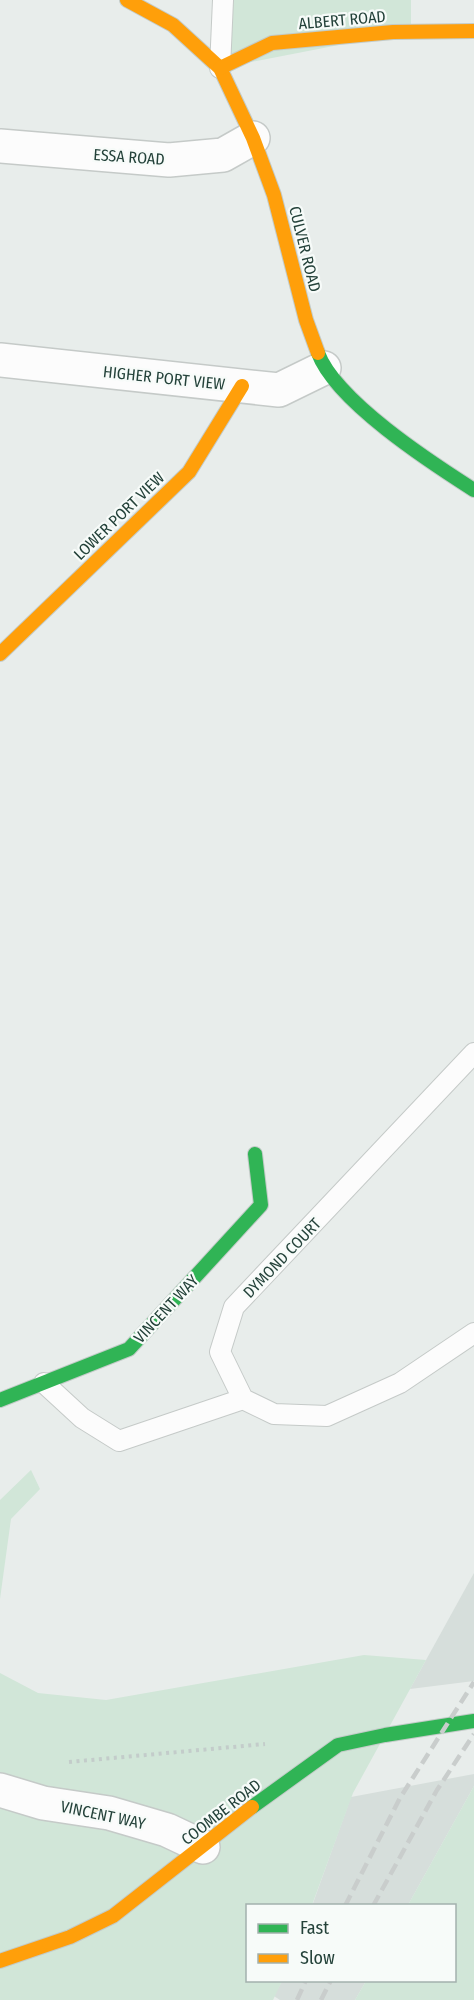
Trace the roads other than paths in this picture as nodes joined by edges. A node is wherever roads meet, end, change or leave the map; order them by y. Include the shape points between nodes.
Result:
1 (127, 0) edge
2 (223, 0) edge
3 (474, 31) edge
4 (220, 68) junction
5 (253, 138) junction
6 (0, 146) edge
7 (0, 360) edge
8 (324, 368) junction
9 (242, 386) junction
10 (474, 490) edge
11 (0, 654) edge
12 (474, 1053) edge
13 (255, 1154) dead end
14 (474, 1333) edge
15 (44, 1383) junction
16 (243, 1399) junction
17 (0, 1400) edge
18 (474, 1721) edge
19 (0, 1790) edge
20 (203, 1847) junction
21 (0, 1961) edge

1 - 4 street, CULVER ROAD via 173,25
2 - 4 lane
3 - 4 street, ALBERT ROAD via 393,32 272,43
4 - 5 street, CULVER ROAD
5 - 6 street, ESSA ROAD via 223,155 169,160
5 - 8 street, CULVER ROAD via 274,195 306,320
7 - 9 street, HIGHER PORT VIEW
8 - 9 street, HIGHER PORT VIEW via 279,390
8 - 10 street, CULVER ROAD via 364,410 427,460
9 - 11 street, LOWER PORT VIEW via 189,472
12 - 16 lane, DYMOND COURT via 234,1307 220,1352
13 - 15 street, VINCENT WAY via 261,1204 129,1349
14 - 16 lane via 400,1383 327,1416 274,1414
15 - 16 lane via 82,1418 119,1441
15 - 17 street, VINCENT WAY
18 - 20 street, COOMBE ROAD via 338,1745
19 - 20 street, VINCENT WAY via 43,1803 109,1813 167,1830
20 - 21 street, COOMBE ROAD via 113,1916

